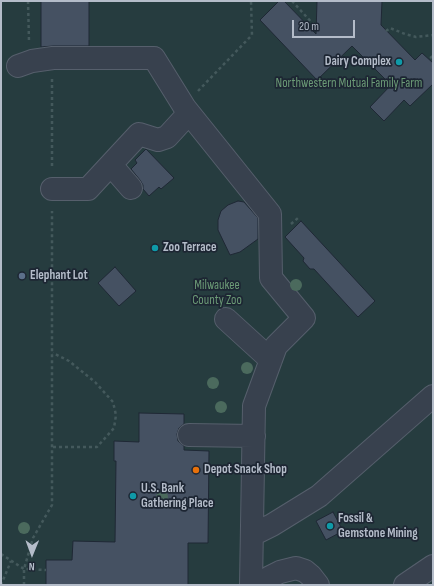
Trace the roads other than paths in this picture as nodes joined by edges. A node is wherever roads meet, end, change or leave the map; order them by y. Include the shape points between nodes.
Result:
1 (33, 62) road end
2 (185, 108) junction
3 (111, 165) junction
4 (131, 188) dead end
5 (52, 189) road end
6 (226, 319) dead end
7 (271, 360) junction
8 (433, 396) edge
9 (189, 435) dead end
10 (254, 436) junction
11 (252, 535) junction
12 (433, 566) edge
13 (251, 585) edge
14 (261, 585) edge
15 (318, 585) edge
16 (405, 585) edge

1 - 2 street via 154,58
2 - 3 street via 167,137 158,140 139,134
2 - 7 street via 270,214 270,278 304,318 276,346
3 - 4 street
3 - 5 street via 88,189
6 - 7 street
7 - 10 street via 254,406
8 - 11 street via 319,496
9 - 10 street
10 - 11 street
11 - 13 street
12 - 16 street
14 - 15 street via 280,572 296,568 312,576

